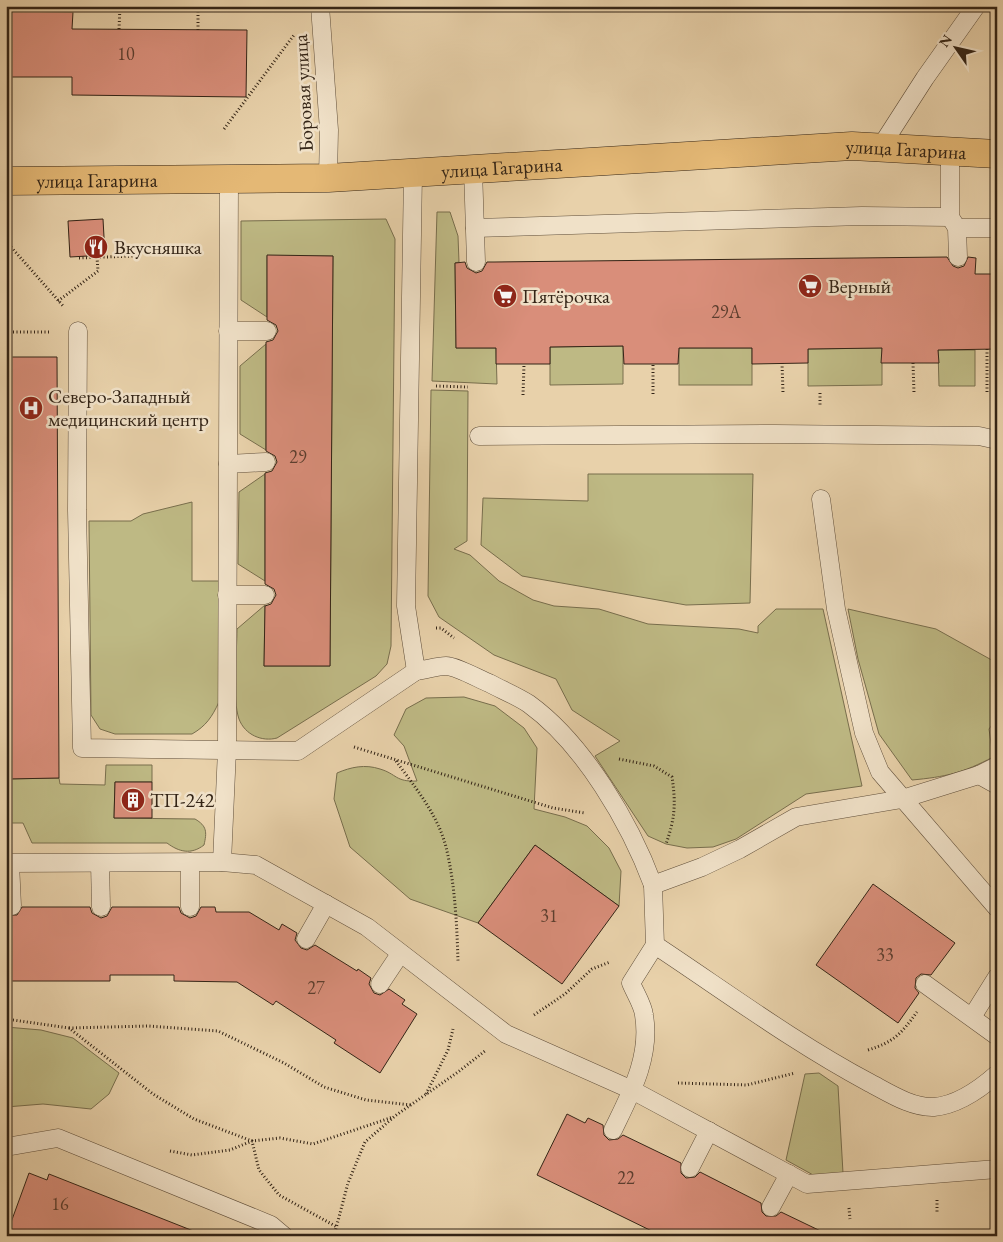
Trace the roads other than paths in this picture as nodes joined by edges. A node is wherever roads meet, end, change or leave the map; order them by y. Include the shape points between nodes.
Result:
1 (320, 6) edge
2 (976, 6) edge
3 (880, 148) junction
4 (950, 151) junction
5 (997, 154) edge
6 (473, 169) junction
7 (413, 173) junction
8 (328, 178) junction
9 (229, 179) junction
10 (6, 181) edge
11 (953, 223) junction
12 (475, 228) junction
13 (997, 228) edge
14 (958, 257) dead end
15 (476, 262) dead end
16 (78, 331) road end
17 (228, 331) junction
18 (267, 331) dead end
19 (479, 436) dead end
20 (997, 440) edge
21 (266, 462) dead end
22 (228, 464) junction
23 (822, 499) dead end
24 (265, 594) dead end
25 (227, 595) junction
26 (416, 671) junction
27 (227, 750) junction
28 (997, 766) edge
29 (979, 775) junction
30 (997, 785) edge
31 (902, 799) junction
32 (190, 862) junction
33 (222, 862) junction
34 (8, 863) edge
35 (100, 863) junction
36 (654, 885) junction
37 (326, 904) junction
38 (12, 906) dead end
39 (102, 907) dead end
40 (190, 907) dead end
41 (997, 908) edge
42 (306, 939) dead end
43 (655, 945) junction
44 (400, 954) junction
45 (997, 977) edge
46 (380, 984) dead end
47 (929, 987) road end
48 (972, 1017) junction
49 (997, 1036) edge
50 (997, 1074) edge
51 (632, 1090) junction
52 (613, 1130) dead end
53 (709, 1131) junction
54 (13, 1146) edge
55 (6, 1161) edge
56 (690, 1168) dead end
57 (997, 1169) edge
58 (789, 1174) junction
59 (771, 1207) dead end
60 (284, 1236) edge

1 - 8 lane, Боровая улица via 329,130
2 - 3 lane
3 - 4 main road, улица Гагарина
3 - 6 main road, улица Гагарина via 852,146
4 - 5 main road, улица Гагарина
4 - 11 lane
6 - 7 main road, улица Гагарина
6 - 12 lane
7 - 8 main road, улица Гагарина
7 - 26 lane via 406,606
8 - 9 main road, улица Гагарина
9 - 10 main road, улица Гагарина
9 - 17 lane
11 - 12 lane via 862,216
11 - 13 lane
11 - 14 lane
12 - 15 lane
16 - 27 lane via 82,748
17 - 18 lane
17 - 22 lane
19 - 20 lane via 775,434 979,436
21 - 22 lane
22 - 25 lane
23 - 31 lane via 836,609 864,733 880,772
24 - 25 lane
25 - 27 lane
26 - 27 lane via 298,751
26 - 36 lane via 448,666 529,704 564,736 588,766 640,849
27 - 33 lane
28 - 29 lane
29 - 30 lane
29 - 31 lane
31 - 36 lane via 796,817 710,864
31 - 41 lane
32 - 33 lane
32 - 35 lane
32 - 40 lane
33 - 37 lane via 256,865
34 - 35 lane
34 - 38 lane
35 - 39 lane
36 - 43 lane
37 - 42 lane
37 - 44 lane via 367,927
43 - 50 lane via 830,1062 904,1101 932,1107 955,1102
43 - 51 lane via 631,983 644,1014 644,1057
44 - 46 lane
44 - 51 lane via 506,1034
45 - 48 lane
47 - 48 lane
48 - 49 lane
51 - 52 lane
51 - 53 lane
53 - 56 lane
53 - 58 lane
54 - 55 lane
54 - 60 lane via 58,1138 271,1225
57 - 58 lane via 807,1184
58 - 59 lane

